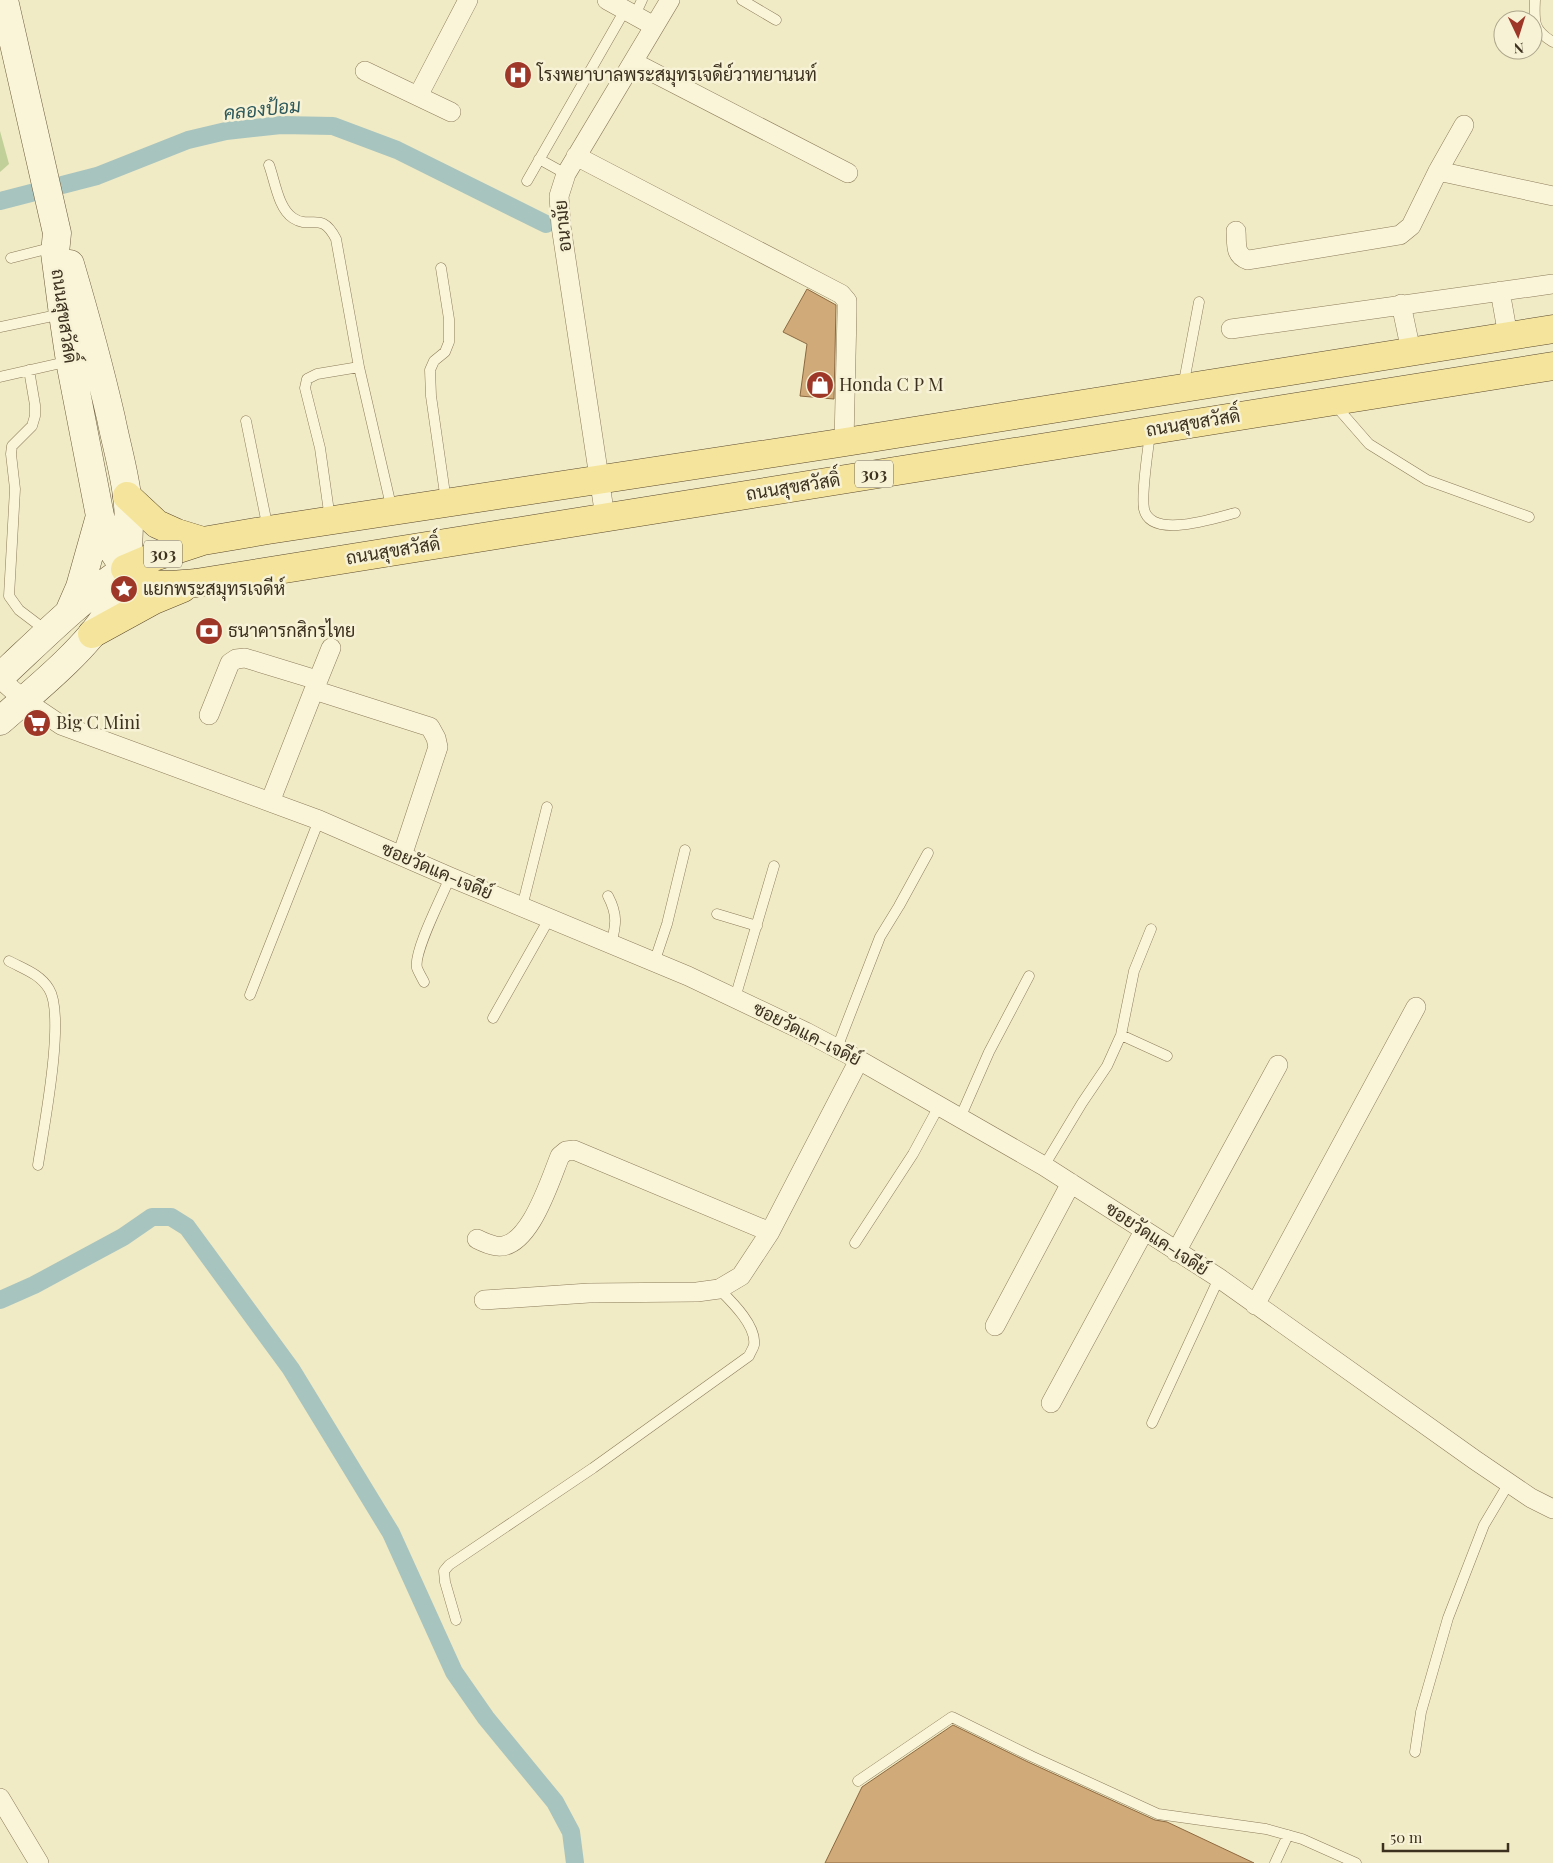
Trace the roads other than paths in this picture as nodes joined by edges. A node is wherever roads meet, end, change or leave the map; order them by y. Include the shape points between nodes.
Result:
1 (4, 0) edge
2 (468, 0) edge
3 (607, 0) edge
4 (670, 0) edge
5 (742, 0) edge
6 (1535, 0) edge
7 (634, 9) edge
8 (776, 20) dead end
9 (654, 26) junction
10 (1553, 42) edge
11 (633, 62) junction
12 (365, 71) dead end
13 (418, 96) junction
14 (451, 112) dead end
15 (1464, 125) dead end
16 (576, 156) junction
17 (539, 159) junction
18 (269, 165) dead end
19 (1438, 171) junction
20 (848, 173) dead end
21 (566, 174) junction
22 (527, 181) dead end
23 (1553, 196) edge
24 (1236, 231) dead end
25 (60, 246) junction
26 (12, 258) dead end
27 (441, 268) dead end
28 (1553, 284) edge
29 (1500, 291) junction
30 (1199, 302) dead end
31 (1401, 304) junction
32 (63, 314) junction
33 (0, 327) edge
34 (1230, 329) dead end
35 (1553, 329) edge
36 (1508, 336) junction
37 (1411, 351) junction
38 (1553, 366) edge
39 (359, 367) junction
40 (29, 370) junction
41 (72, 371) junction
42 (101, 374) junction
43 (0, 377) edge
44 (1184, 387) junction
45 (1331, 401) junction
46 (246, 421) dead end
47 (1151, 430) junction
48 (844, 442) junction
49 (599, 480) junction
50 (127, 496) junction
51 (446, 502) junction
52 (392, 511) junction
53 (1235, 513) dead end
54 (100, 516) junction
55 (605, 517) junction
56 (1530, 517) dead end
57 (330, 520) junction
58 (268, 530) junction
59 (203, 541) junction
60 (125, 569) junction
61 (196, 583) junction
62 (70, 611) junction
63 (48, 633) junction
64 (92, 634) junction
65 (331, 648) dead end
66 (0, 678) edge
67 (315, 685) junction
68 (24, 700) junction
69 (209, 715) dead end
70 (0, 721) edge
71 (270, 802) junction
72 (547, 807) dead end
73 (319, 820) junction
74 (685, 850) dead end
75 (928, 853) dead end
76 (402, 856) junction
77 (774, 866) dead end
78 (450, 878) junction
79 (608, 896) dead end
80 (522, 907) junction
81 (717, 914) dead end
82 (549, 919) junction
83 (757, 926) junction
84 (1151, 929) dead end
85 (611, 945) junction
86 (9, 961) dead end
87 (654, 963) junction
88 (1029, 976) dead end
89 (424, 982) dead end
90 (250, 995) dead end
91 (735, 998) junction
92 (1416, 1007) dead end
93 (493, 1018) dead end
94 (1121, 1035) junction
95 (836, 1048) junction
96 (1167, 1056) dead end
97 (859, 1060) junction
98 (1278, 1064) dead end
99 (939, 1106) junction
100 (960, 1118) junction
101 (38, 1165) dead end
102 (1044, 1166) junction
103 (1071, 1184) junction
104 (1144, 1231) junction
105 (770, 1232) junction
106 (477, 1239) dead end
107 (855, 1243) dead end
108 (1176, 1252) junction
109 (1219, 1278) junction
110 (719, 1289) junction
111 (484, 1300) dead end
112 (1255, 1305) junction
113 (996, 1326) dead end
114 (1051, 1403) dead end
115 (1152, 1423) dead end
116 (1509, 1483) junction
117 (1553, 1509) edge
118 (456, 1620) dead end
119 (1415, 1752) dead end
120 (858, 1781) dead end
121 (0, 1798) edge
122 (1288, 1835) junction
123 (39, 1863) edge
124 (1275, 1863) edge
125 (1356, 1863) edge

1 - 25 main road, ถนนสุขสวัสดิ์
2 - 13 street
3 - 7 street
4 - 9 street, อนามัย
5 - 8 lane
6 - 10 lane via 1534,20 1541,35
7 - 9 street
7 - 17 lane
9 - 11 street, อนามัย
11 - 16 street, อนามัย
11 - 20 street
12 - 13 street
13 - 14 street
15 - 19 street
16 - 21 street, อนามัย
16 - 48 street via 841,294 847,301
17 - 21 lane
17 - 22 lane
18 - 39 lane via 284,208 294,218 330,227 336,239
19 - 23 street
19 - 24 street via 1411,226 1400,235 1248,260 1237,252
21 - 49 street, อนามัย via 558,210
25 - 26 lane
25 - 32 main road, ถนนสุขสวัสดิ์ / 303
25 - 42 main road, ถนนสุขสวัสดิ์ / 303
27 - 51 lane via 450,342 430,370
28 - 29 street
29 - 31 street
29 - 36 street
30 - 44 lane
31 - 34 street
31 - 37 street
32 - 33 lane
32 - 41 main road, ถนนสุขสวัสดิ์ / 303
35 - 36 main road, ถนนสุขสวัสดิ์ / 303
36 - 37 main road, ถนนสุขสวัสดิ์ / 303
37 - 44 main road, ถนนสุขสวัสดิ์ / 303
38 - 45 main road, ถนนสุขสวัสดิ์ / 303
39 - 52 lane
39 - 57 lane via 317,374 307,379 305,388 320,448
40 - 41 lane
40 - 43 lane
40 - 63 lane via 34,404 32,426 12,446 11,454 15,489 9,596 19,610
41 - 42 main road
41 - 54 main road, ถนนสุขสวัสดิ์ / 303
42 - 50 main road, ถนนสุขสวัสดิ์ / 303
44 - 48 main road, ถนนสุขสวัสดิ์ / 303
45 - 47 main road, ถนนสุขสวัสดิ์ / 303
45 - 56 lane via 1369,444 1427,480
46 - 58 lane
47 - 53 lane via 1144,497 1144,511 1149,519 1157,524 1174,526
47 - 55 main road, ถนนสุขสวัสดิ์ / 303
48 - 49 main road, ถนนสุขสวัสดิ์ / 303
49 - 51 main road, ถนนสุขสวัสดิ์ / 303
49 - 55 street, อนามัย
50 - 59 main road via 157,524
50 - 60 main road, ถนนสุขสวัสดิ์ / 303
51 - 52 main road, ถนนสุขสวัสดิ์ / 303
52 - 57 main road, ถนนสุขสวัสดิ์ / 303
54 - 60 main road, ถนนสุขสวัสดิ์ / 303 via 108,542
54 - 62 main road
55 - 61 main road, ถนนสุขสวัสดิ์ / 303
57 - 58 main road, ถนนสุขสวัสดิ์ / 303
58 - 59 main road, ถนนสุขสวัสดิ์ / 303
59 - 60 main road, ถนนสุขสวัสดิ์ / 303
60 - 61 main road, ถนนสุขสวัสดิ์ / 303 via 150,584
60 - 62 main road, ถนนสุขสวัสดิ์
60 - 64 main road, ถนนสุขสวัสดิ์ via 107,614
61 - 64 main road via 154,600
62 - 63 main road, ถนนสุขสวัสดิ์
63 - 66 main road, ถนนสุขสวัสดิ์
64 - 68 main road, ถนนสุขสวัสดิ์
65 - 67 street
66 - 68 street, ซอยวัดแค-เจดีย์
67 - 69 street via 245,658 236,659 230,663
67 - 71 street
67 - 76 street via 430,727 436,738 438,747
68 - 70 main road, ถนนสุขสวัสดิ์
68 - 71 street, ซอยวัดแค-เจดีย์ via 61,724
71 - 73 street, ซอยวัดแค-เจดีย์
72 - 80 lane
73 - 76 street, ซอยวัดแค-เจดีย์
73 - 90 lane
74 - 87 lane
75 - 95 lane via 880,937
76 - 78 street, ซอยวัดแค-เจดีย์
77 - 83 lane
78 - 80 street, ซอยวัดแค-เจดีย์
78 - 89 lane via 418,956 417,967
79 - 85 lane via 616,918
80 - 82 street, ซอยวัดแค-เจดีย์
81 - 83 lane
82 - 85 street, ซอยวัดแค-เจดีย์
82 - 93 lane
83 - 91 lane
84 - 94 lane via 1134,970
85 - 87 street, ซอยวัดแค-เจดีย์
86 - 101 lane via 41,978 51,991 55,1046
87 - 91 street, ซอยวัดแค-เจดีย์
88 - 100 lane via 989,1052
91 - 95 street, ซอยวัดแค-เจดีย์
92 - 112 street
94 - 96 lane
94 - 102 lane via 1107,1066
95 - 97 street, ซอยวัดแค-เจดีย์
97 - 99 street, ซอยวัดแค-เจดีย์
97 - 105 street
98 - 108 street
99 - 100 street, ซอยวัดแค-เจดีย์
99 - 107 lane via 913,1154
100 - 102 street, ซอยวัดแค-เจดีย์
102 - 103 street, ซอยวัดแค-เจดีย์
103 - 104 street, ซอยวัดแค-เจดีย์
103 - 113 street
104 - 108 street, ซอยวัดแค-เจดีย์
104 - 114 street
105 - 106 street via 574,1150 560,1156 530,1226 517,1239 496,1246
105 - 110 street via 741,1276
108 - 109 street, ซอยวัดแค-เจดีย์
109 - 112 street, ซอยวัดแค-เจดีย์
109 - 115 lane
110 - 111 street
110 - 118 lane via 740,1311 753,1334 754,1345 749,1356 594,1468 449,1565 444,1571 445,1582
112 - 116 street, ซอยวัดแค-เจดีย์
116 - 117 street, ซอยวัดแค-เจดีย์
116 - 119 lane via 1484,1525 1448,1618 1420,1712
120 - 122 lane via 952,1717 1158,1814
121 - 123 street
122 - 124 lane
122 - 125 lane

